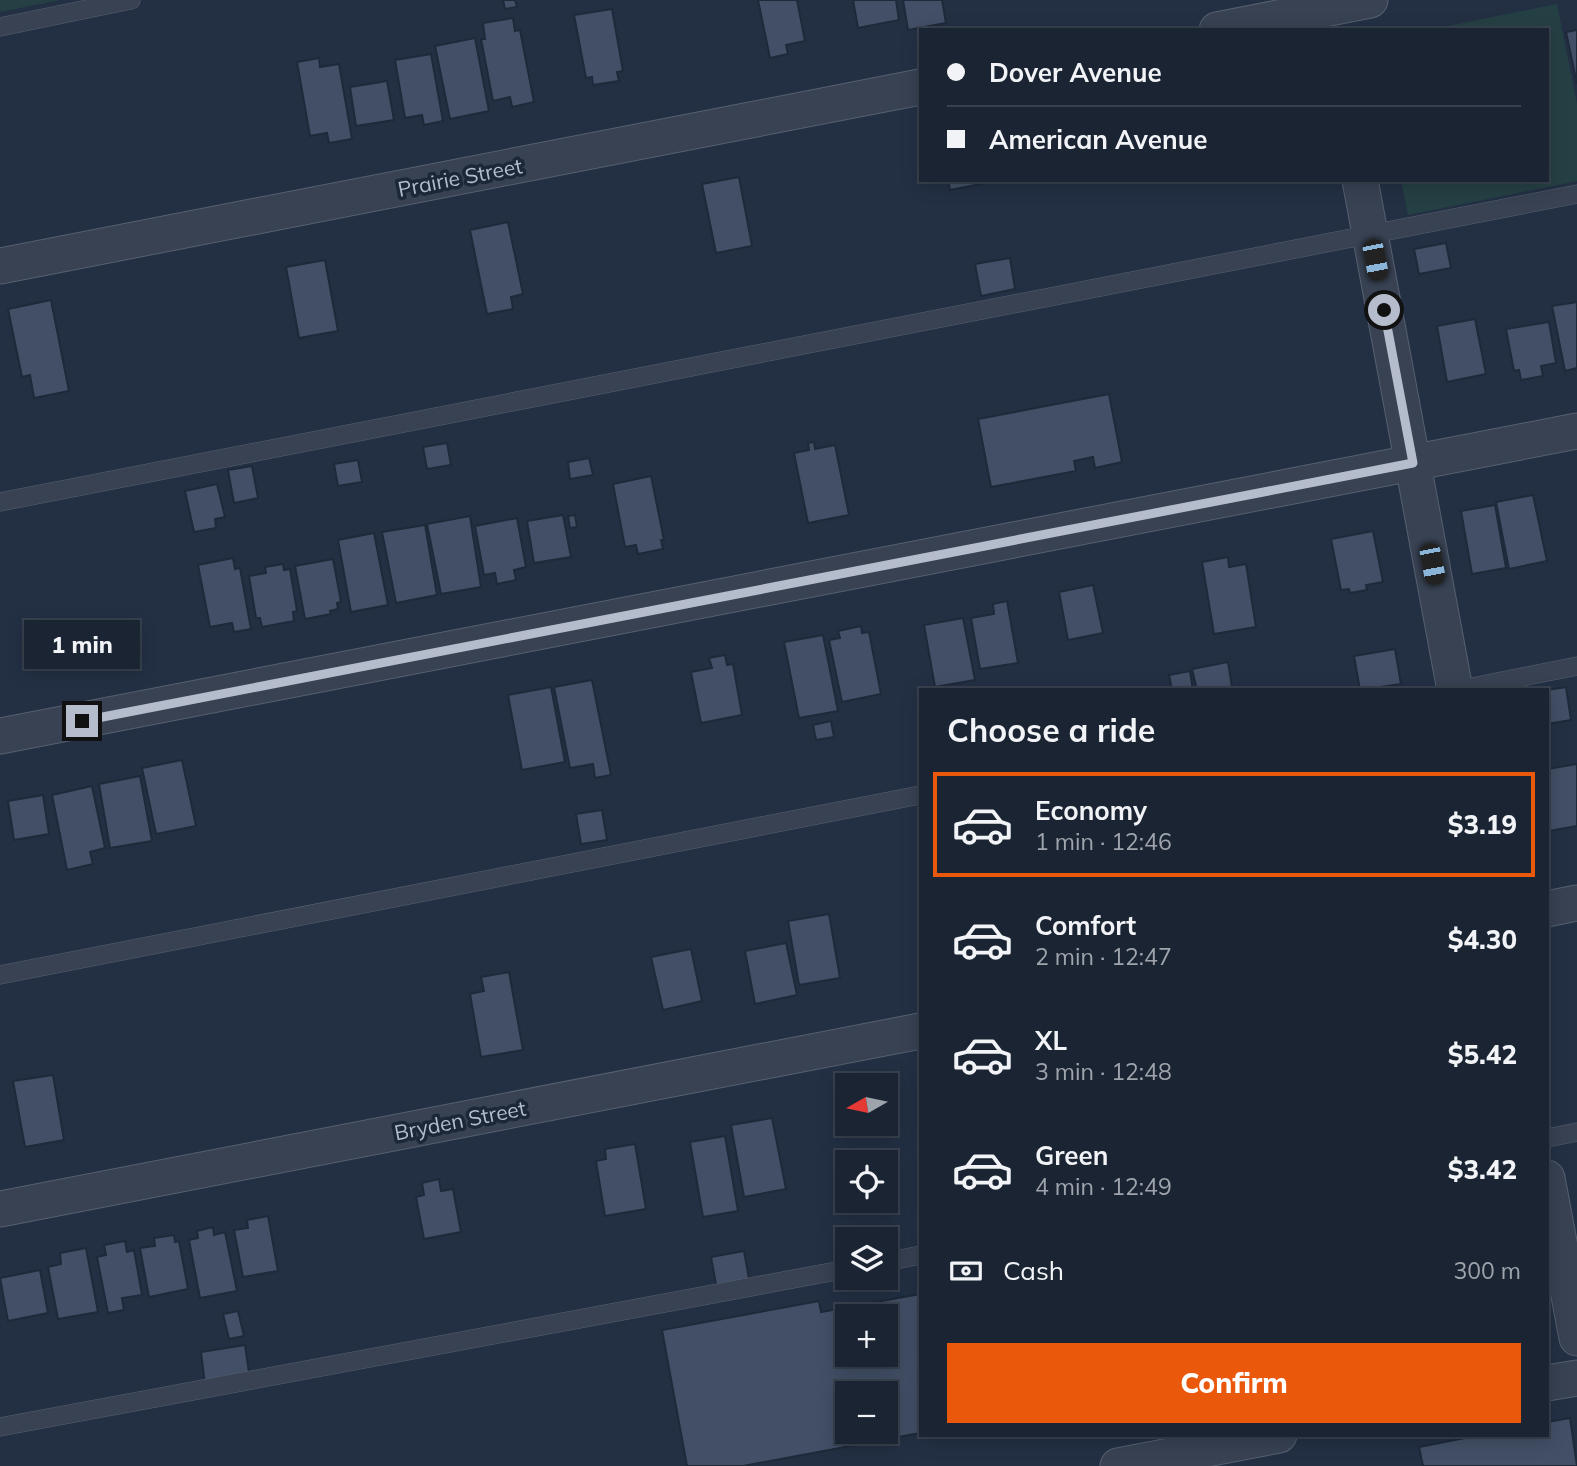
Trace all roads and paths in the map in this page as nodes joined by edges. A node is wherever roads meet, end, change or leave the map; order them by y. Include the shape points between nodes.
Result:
1 (131, 0) edge
2 (1370, 0) edge
3 (1329, 13) edge
4 (0, 27) edge
5 (1230, 28) edge
6 (919, 87) edge
7 (1360, 182) edge
8 (1577, 194) edge
9 (1370, 234) junction
10 (0, 266) edge
11 (1577, 431) edge
12 (1413, 463) junction
13 (0, 502) edge
14 (1577, 666) edge
15 (1456, 688) edge
16 (1466, 688) edge
17 (0, 736) edge
18 (919, 795) edge
19 (1577, 903) edge
20 (1549, 909) edge
21 (0, 975) edge
22 (919, 1031) edge
23 (1577, 1132) edge
24 (1549, 1138) edge
25 (1549, 1189) edge
26 (0, 1209) edge
27 (919, 1255) edge
28 (898, 1260) edge
29 (835, 1271) edge
30 (1577, 1338) edge
31 (1577, 1378) edge
32 (1549, 1383) edge
33 (0, 1427) edge
34 (1269, 1437) edge
35 (1118, 1466) edge

1 - 4 lane
2 - 3 street
3 - 5 street
6 - 10 street, Prairie Street
7 - 9 street
8 - 9 lane
9 - 12 street
9 - 13 lane
11 - 12 street
12 - 15 street
12 - 17 street
14 - 16 lane
18 - 21 lane
19 - 20 street
22 - 26 street, Bryden Street
23 - 24 lane
25 - 30 street
27 - 28 lane
29 - 33 lane
31 - 32 street
34 - 35 street

